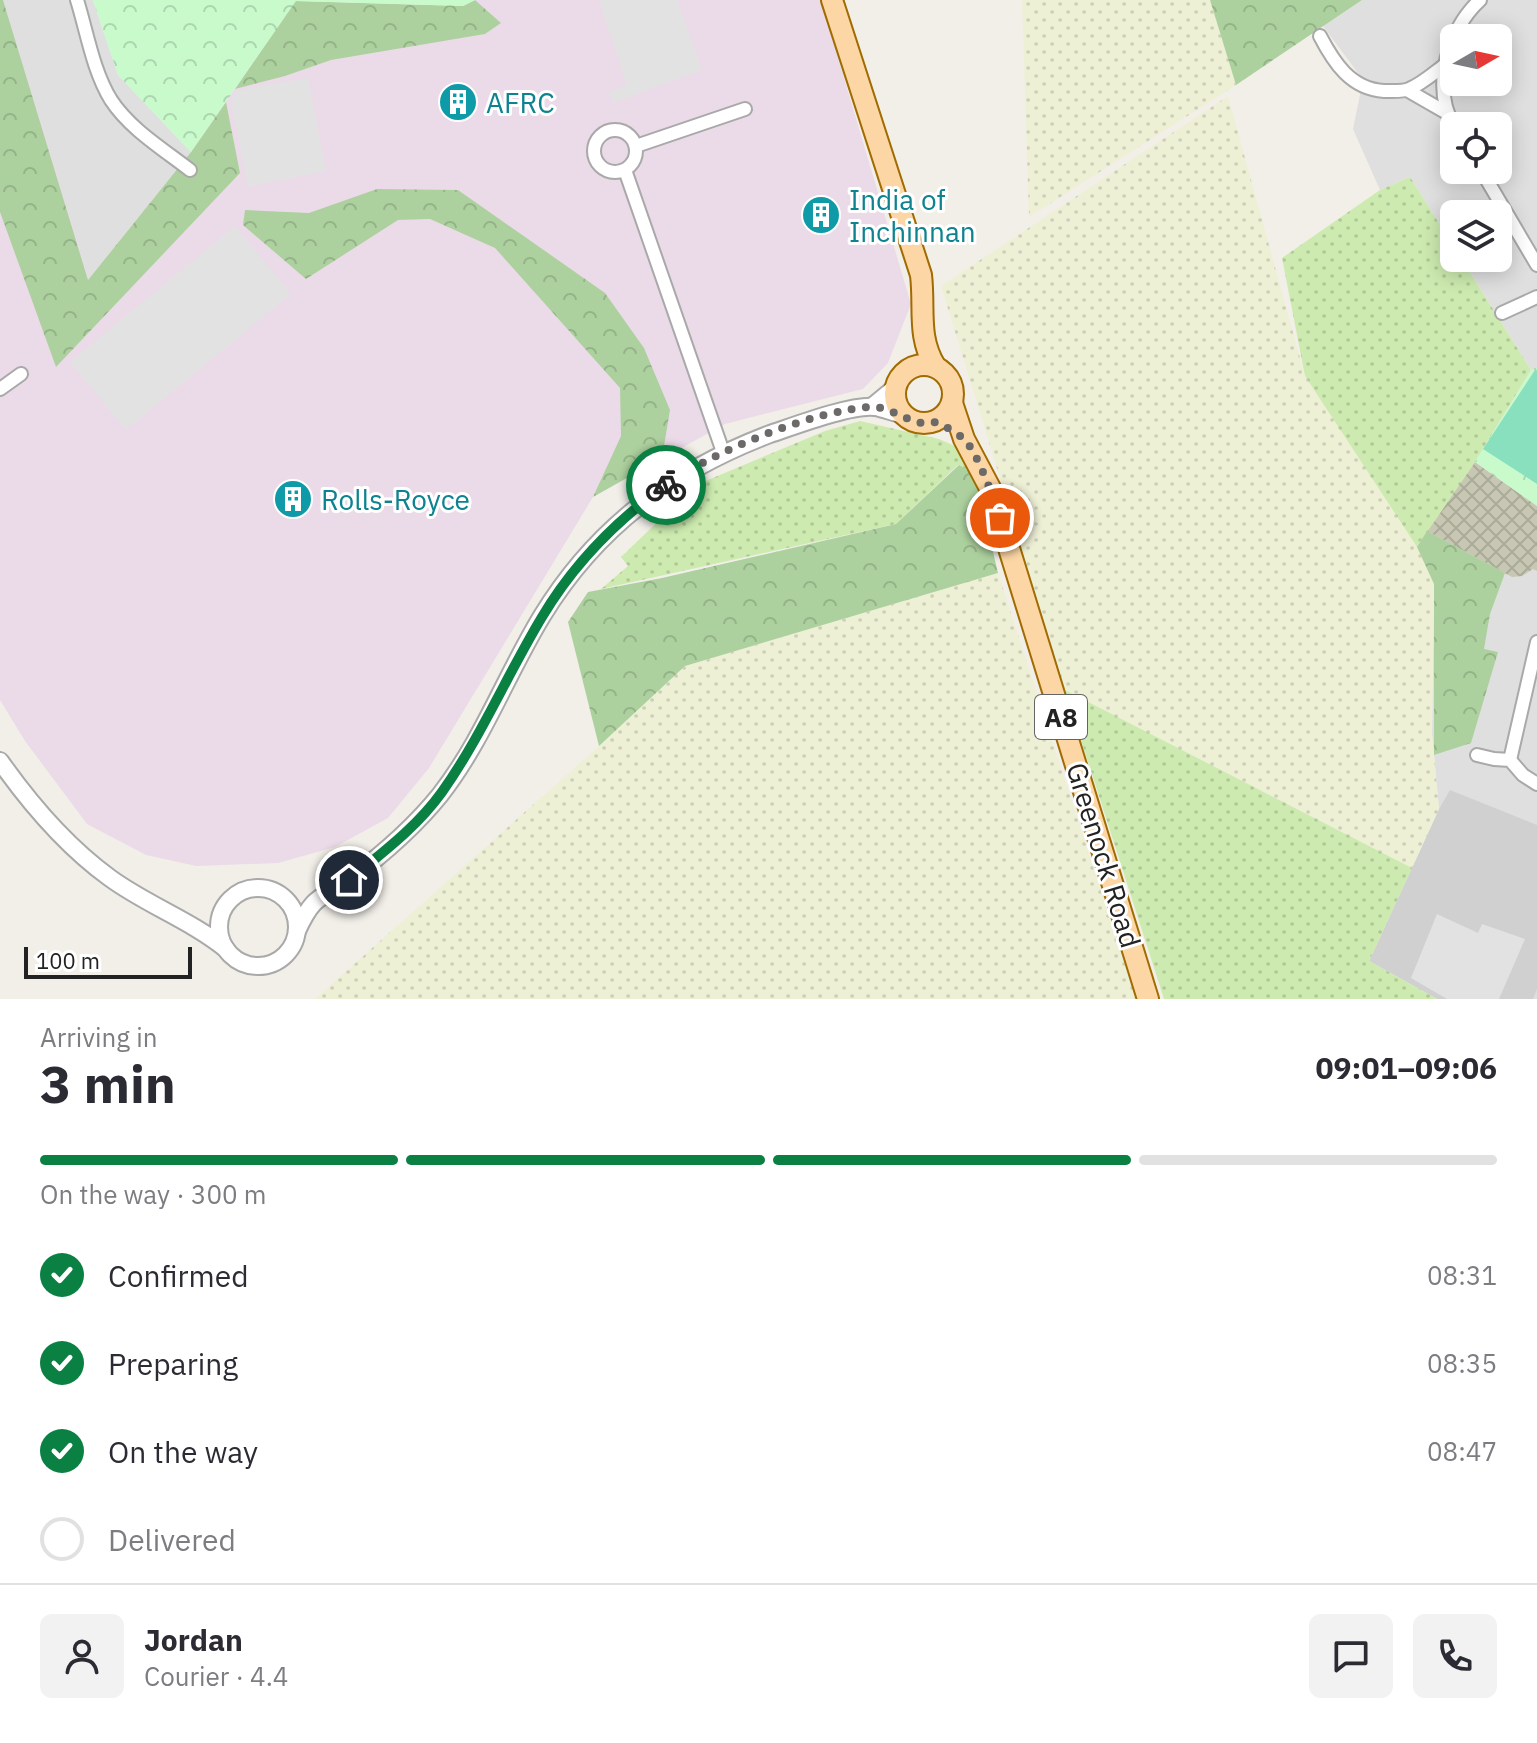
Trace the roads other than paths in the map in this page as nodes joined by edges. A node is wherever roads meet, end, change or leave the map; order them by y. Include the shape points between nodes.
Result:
1 (77, 0) edge
2 (832, 0) edge
3 (1480, 0) edge
4 (1461, 24) edge
5 (1320, 36) dead end
6 (1440, 68) edge
7 (1407, 90) junction
8 (745, 109) dead end
9 (1445, 112) edge
10 (636, 146) junction
11 (190, 170) dead end
12 (625, 170) junction
13 (1489, 184) edge
14 (1537, 265) edge
15 (1537, 297) edge
16 (1502, 313) dead end
17 (922, 339) junction
18 (935, 366) junction
19 (21, 374) dead end
20 (901, 379) junction
21 (0, 389) edge
22 (952, 403) junction
23 (873, 406) junction
24 (905, 415) junction
25 (933, 422) junction
26 (964, 439) junction
27 (723, 452) junction
28 (1537, 642) edge
29 (1477, 755) dead end
30 (1510, 760) junction
31 (0, 761) edge
32 (1537, 784) edge
33 (321, 895) junction
34 (283, 897) junction
35 (222, 911) junction
36 (188, 922) junction
37 (297, 931) junction
38 (226, 949) junction
39 (1148, 999) edge

1 - 11 street via 111,100
2 - 17 main road, A8 via 921,275
3 - 4 street
5 - 7 street via 1333,61 1360,85
6 - 7 street
7 - 9 street
8 - 10 street
10 - 12 street via 635,160
10 - 12 street via 616,130 603,134 595,146 599,165 611,172
12 - 27 street
13 - 14 street
15 - 16 street
17 - 18 main road, A8
17 - 20 main road, A8
18 - 20 main road via 917,365
18 - 22 main road, A8 via 951,381
19 - 21 street
20 - 23 street
20 - 24 main road via 897,402
22 - 25 main road
22 - 26 main road, Greenock Road / A8
23 - 24 street
23 - 27 street via 815,418
24 - 25 main road
25 - 26 main road
26 - 39 main road, Greenock Road / A8 via 991,490
27 - 33 street via 644,501 588,555 542,616 474,745 439,795 400,839
28 - 30 street
29 - 30 street
30 - 32 street
31 - 36 street via 45,818 85,857 110,878
33 - 34 street
33 - 37 street via 306,910
34 - 35 street via 271,890 246,889
34 - 37 street
35 - 36 street
35 - 38 street via 220,937
36 - 38 street
37 - 38 street via 285,955 261,966 236,959

